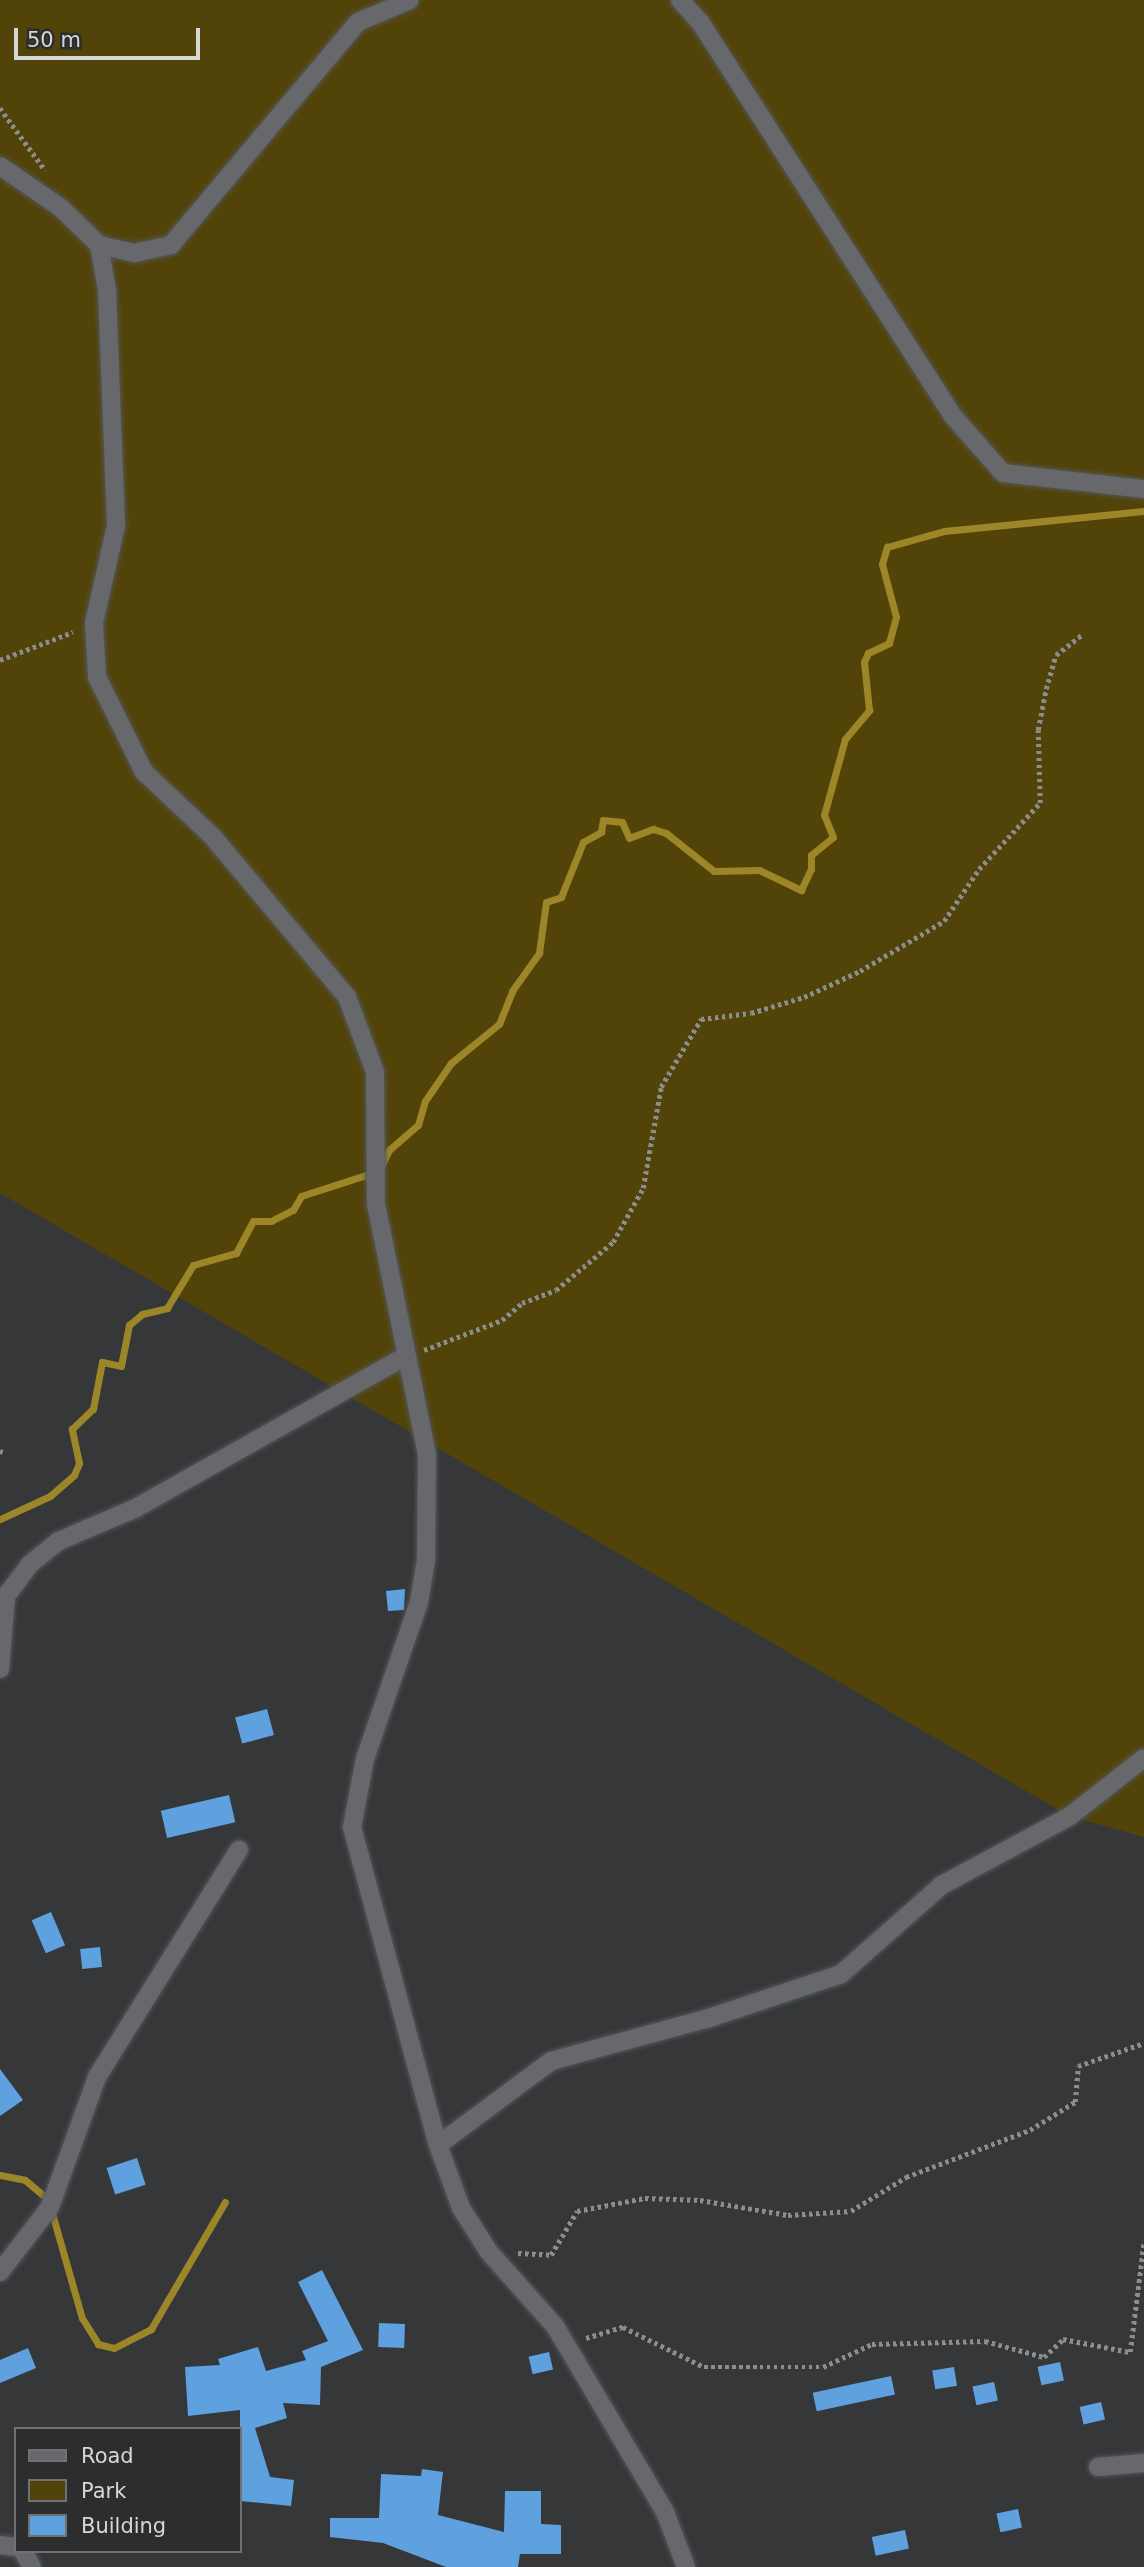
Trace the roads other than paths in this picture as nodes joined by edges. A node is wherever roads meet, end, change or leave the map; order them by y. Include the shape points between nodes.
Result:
1 (410, 0) edge
2 (680, 0) edge
3 (0, 166) edge
4 (99, 245) junction
5 (1144, 489) edge
6 (404, 1357) junction
7 (0, 1669) edge
8 (1144, 1758) edge
9 (239, 1850) dead end
10 (438, 2145) junction
11 (0, 2272) edge
12 (1144, 2463) edge
13 (1098, 2467) dead end
14 (686, 2567) edge

1 - 4 street via 358,22 171,245 134,253
2 - 5 street via 700,22 952,415 1003,473
3 - 4 street via 43,193
4 - 6 street via 107,290 116,526 94,623 97,677 144,772 212,836 348,997 375,1072 376,1204
6 - 7 street via 136,1508 59,1541 29,1565 6,1596
6 - 10 street via 427,1455 426,1560 419,1602 365,1759 352,1827
8 - 10 street via 1069,1816 942,1885 841,1974 706,2020 551,2061
9 - 11 street via 97,2077 50,2207
10 - 14 street via 461,2208 489,2252 565,2344 665,2512
12 - 13 street

